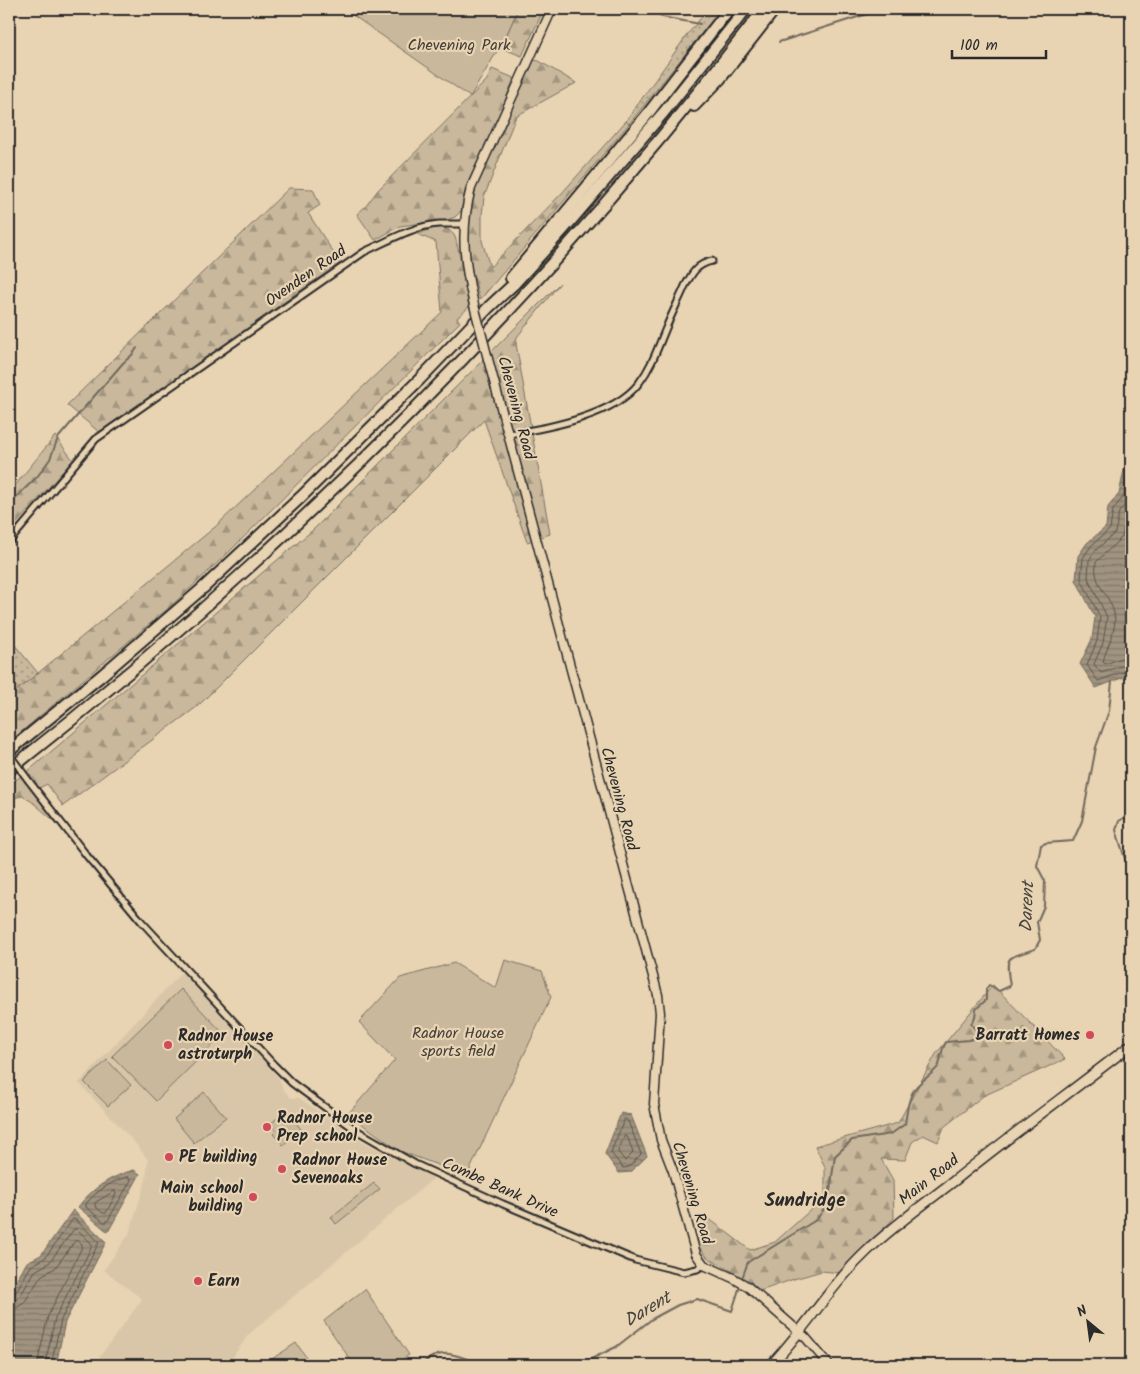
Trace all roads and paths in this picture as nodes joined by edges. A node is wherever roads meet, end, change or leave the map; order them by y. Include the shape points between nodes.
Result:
1 (552, 9) edge
2 (729, 9) edge
3 (746, 9) edge
4 (764, 9) edge
5 (775, 9) edge
6 (667, 130) junction
7 (464, 224) junction
8 (712, 261) dead end
9 (489, 307) junction
10 (509, 434) junction
11 (9, 542) edge
12 (9, 753) edge
13 (9, 770) edge
14 (1131, 1045) edge
15 (704, 1265) junction
16 (800, 1333) junction
17 (771, 1365) edge
18 (829, 1365) edge

1 - 7 main road via 477,170 466,205
2 - 9 highway
3 - 9 highway via 585,206 515,284
4 - 6 highway
5 - 6 highway via 706,95
6 - 13 highway via 511,308 362,461 186,624
7 - 10 main road, Chevening Road, bridge via 464,257 474,305
7 - 11 street, Ovenden Road via 438,224 399,235 364,252 96,439
8 - 10 street via 697,266 692,274 638,385 603,409 538,429
9 - 12 highway via 367,433 253,543
10 - 15 main road, Chevening Road via 658,995 660,1013 654,1104 661,1140 692,1242
12 - 15 street, Combe Bank Drive, bridge via 142,922 301,1090 356,1130 415,1164 503,1204 636,1260 684,1272
14 - 16 main road, Main Road via 897,1224 845,1273
15 - 16 main road, Chevening Road via 747,1286
16 - 17 main road, Main Road
16 - 18 main road, Chevening Road

